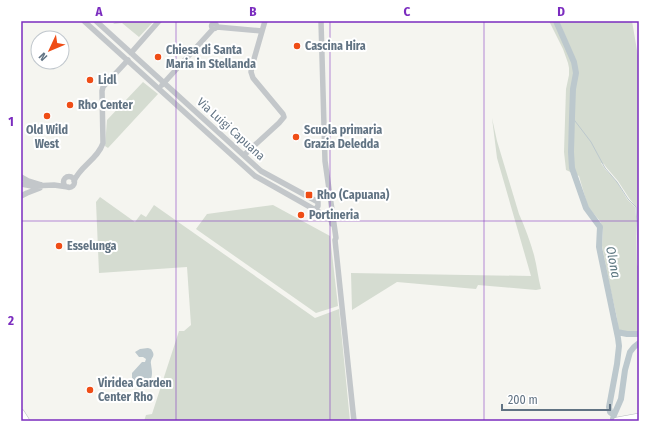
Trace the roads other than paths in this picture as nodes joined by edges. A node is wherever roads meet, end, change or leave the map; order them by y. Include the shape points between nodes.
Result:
1 (84, 21) edge
2 (96, 21) edge
3 (159, 21) edge
4 (265, 21) edge
5 (321, 21) edge
6 (213, 25) edge
7 (262, 31) junction
8 (132, 53) junction
9 (127, 60) junction
10 (164, 83) junction
11 (159, 88) junction
12 (244, 155) junction
13 (81, 170) junction
14 (21, 177) edge
15 (66, 178) junction
16 (74, 181) junction
17 (21, 184) edge
18 (54, 185) junction
19 (32, 186) junction
20 (46, 186) junction
21 (68, 187) junction
22 (21, 190) edge
23 (21, 196) edge
24 (332, 206) junction
25 (315, 210) junction
26 (326, 216) junction
27 (335, 240) junction
28 (21, 413) edge
29 (639, 417) edge
30 (26, 421) edge
31 (354, 421) edge
32 (619, 421) edge

1 - 9 street, Via Luigi Capuana
2 - 8 street, Via Luigi Capuana
3 - 8 street
4 - 7 street
5 - 24 street via 325,161
6 - 7 street
6 - 10 street
7 - 12 street via 252,75 284,117
8 - 9 street
8 - 10 street, Via Luigi Capuana
9 - 11 street, Via Luigi Capuana
9 - 13 street via 103,89 103,143
10 - 11 street
10 - 12 street, Via Luigi Capuana
11 - 25 street, Via Luigi Capuana via 255,176
12 - 25 street, Via Luigi Capuana via 261,171 318,202
13 - 15 street
13 - 16 street
14 - 20 street
15 - 16 street via 73,178
15 - 18 street
15 - 21 street via 64,184
16 - 21 street via 72,186
17 - 19 street
18 - 20 street
18 - 21 street
19 - 20 street
19 - 22 street
20 - 23 street
24 - 26 street
24 - 27 street
25 - 26 street, Via Luigi Capuana
26 - 27 street via 332,222
27 - 31 street
28 - 30 main road
29 - 32 main road

